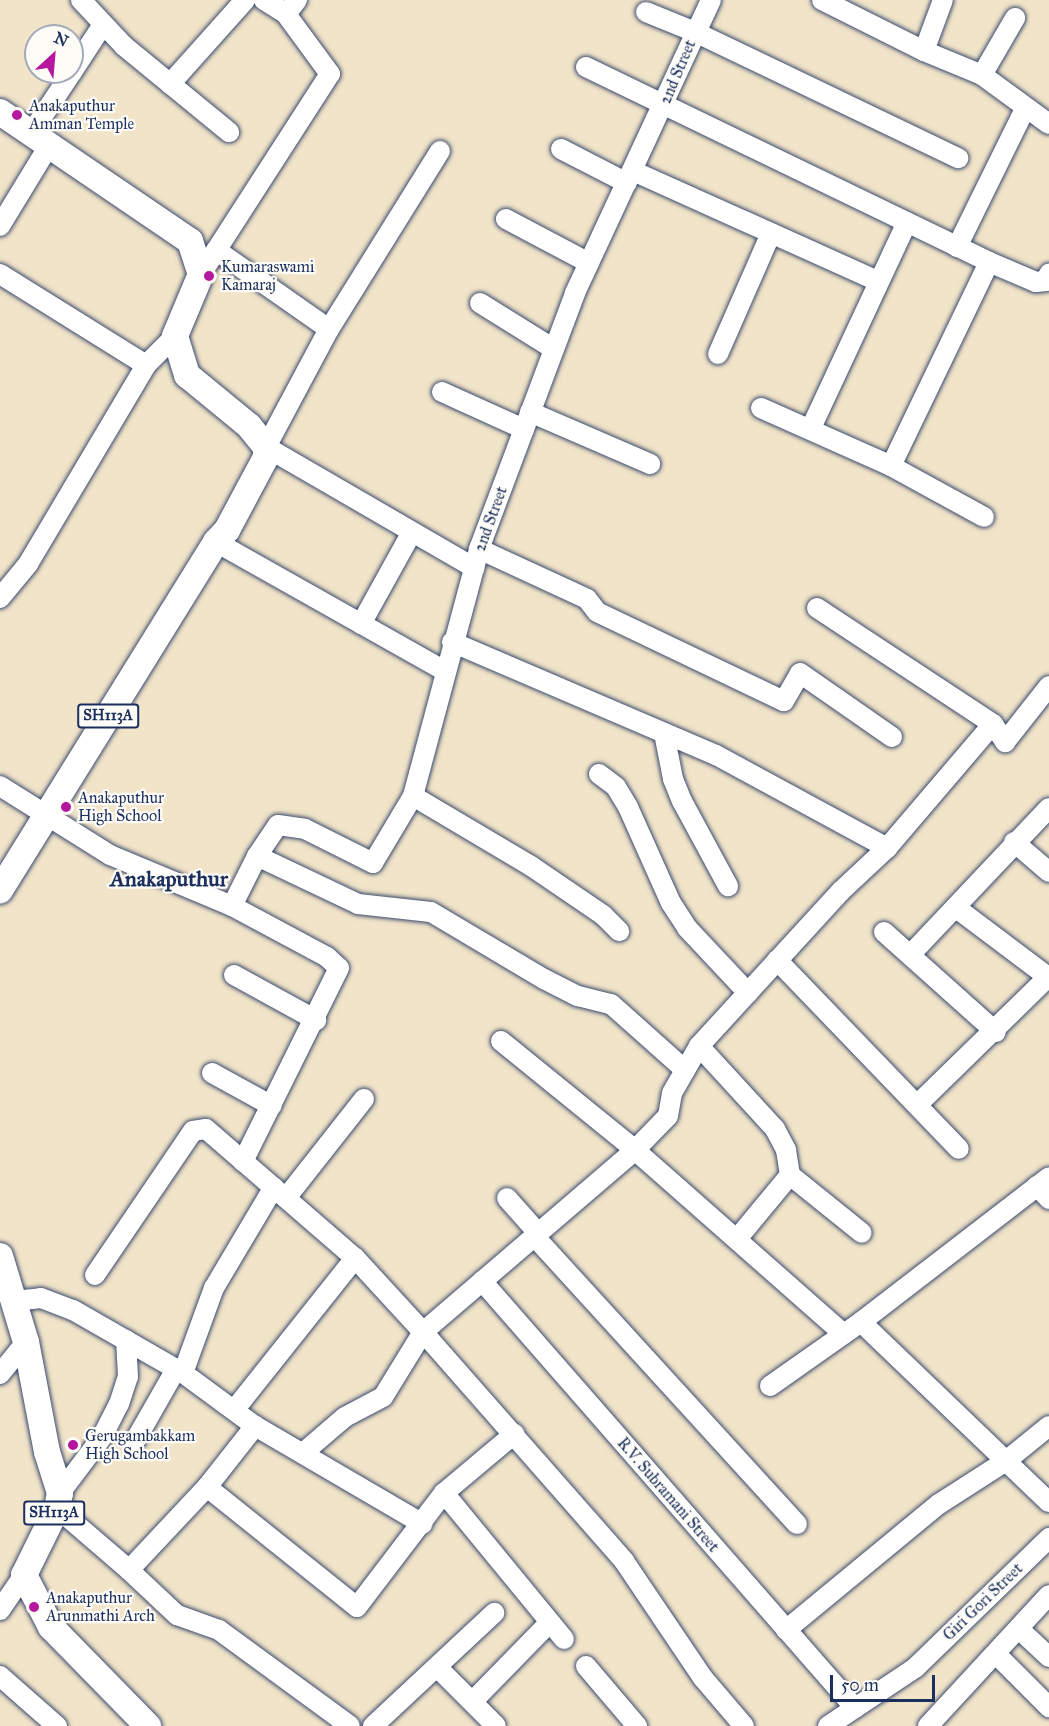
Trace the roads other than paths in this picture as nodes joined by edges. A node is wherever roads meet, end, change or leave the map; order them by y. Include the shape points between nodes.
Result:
1 (81, 0) edge
2 (245, 0) edge
3 (264, 0) edge
4 (711, 0) edge
5 (822, 0) edge
6 (943, 0) edge
7 (292, 7) edge
8 (646, 12) dead end
9 (1015, 18) dead end
10 (102, 26) junction
11 (695, 32) junction
12 (924, 51) junction
13 (84, 54) edge
14 (586, 67) dead end
15 (982, 75) junction
16 (66, 84) edge
17 (170, 84) junction
18 (665, 103) junction
19 (1025, 109) junction
20 (0, 112) edge
21 (1049, 124) edge
22 (229, 132) dead end
23 (39, 141) junction
24 (561, 149) dead end
25 (440, 151) dead end
26 (958, 158) dead end
27 (630, 177) junction
28 (506, 219) dead end
29 (907, 222) junction
30 (0, 226) edge
31 (771, 233) junction
32 (957, 247) junction
33 (216, 250) junction
34 (989, 262) junction
35 (589, 263) junction
36 (0, 274) edge
37 (201, 274) junction
38 (1049, 274) edge
39 (878, 281) junction
40 (480, 303) dead end
41 (329, 329) junction
42 (175, 336) junction
43 (554, 349) junction
44 (718, 354) dead end
45 (146, 365) junction
46 (441, 392) dead end
47 (761, 408) dead end
48 (527, 421) junction
49 (811, 428) junction
50 (266, 447) junction
51 (650, 464) dead end
52 (891, 466) junction
53 (984, 517) dead end
54 (412, 532) junction
55 (216, 542) junction
56 (479, 549) junction
57 (475, 568) junction
58 (0, 598) edge
59 (817, 608) dead end
60 (361, 624) junction
61 (452, 642) junction
62 (445, 671) junction
63 (1049, 686) edge
64 (993, 724) junction
65 (664, 733) junction
66 (892, 737) dead end
67 (599, 774) dead end
68 (0, 786) edge
69 (413, 796) junction
70 (1049, 808) edge
71 (45, 816) junction
72 (1014, 842) junction
73 (887, 848) junction
74 (257, 856) junction
75 (1049, 872) edge
76 (728, 886) dead end
77 (0, 888) edge
78 (232, 906) junction
79 (955, 907) junction
80 (619, 931) dead end
81 (884, 932) dead end
82 (910, 955) junction
83 (777, 960) junction
84 (234, 975) dead end
85 (748, 993) junction
86 (316, 1020) junction
87 (996, 1032) junction
88 (501, 1041) dead end
89 (699, 1046) junction
90 (685, 1070) junction
91 (212, 1073) dead end
92 (364, 1099) dead end
93 (917, 1105) junction
94 (272, 1106) junction
95 (959, 1149) dead end
96 (635, 1150) junction
97 (243, 1161) junction
98 (790, 1175) junction
99 (1045, 1187) edge
100 (280, 1192) junction
101 (507, 1198) dead end
102 (862, 1233) dead end
103 (536, 1234) junction
104 (737, 1239) junction
105 (0, 1256) edge
106 (354, 1258) junction
107 (95, 1275) dead end
108 (482, 1281) junction
109 (14, 1301) junction
110 (861, 1322) junction
111 (423, 1332) junction
112 (844, 1334) junction
113 (126, 1340) junction
114 (26, 1342) junction
115 (179, 1371) junction
116 (0, 1374) edge
117 (770, 1386) dead end
118 (235, 1409) junction
119 (255, 1426) junction
120 (1049, 1426) edge
121 (514, 1434) junction
122 (135, 1441) dead end
123 (303, 1453) junction
124 (1006, 1461) junction
125 (207, 1487) junction
126 (444, 1493) junction
127 (59, 1500) junction
128 (1049, 1503) edge
129 (423, 1524) junction
130 (797, 1524) dead end
131 (1049, 1538) edge
132 (129, 1570) junction
133 (24, 1575) junction
134 (1049, 1595) edge
135 (0, 1610) edge
136 (494, 1613) dead end
137 (550, 1622) junction
138 (786, 1629) junction
139 (1019, 1629) junction
140 (564, 1639) dead end
141 (997, 1655) junction
142 (1049, 1657) edge
143 (586, 1666) dead end
144 (437, 1668) junction
145 (0, 1676) edge
146 (473, 1701) junction
147 (1049, 1707) edge
148 (855, 1708) junction
149 (57, 1726) edge
150 (148, 1726) edge
151 (350, 1726) edge
152 (373, 1726) edge
153 (496, 1726) edge
154 (637, 1726) edge
155 (744, 1726) edge
156 (828, 1726) edge
157 (928, 1726) edge

1 - 10 street
2 - 17 street
3 - 7 street
4 - 11 street, 2nd Street
5 - 12 street
6 - 12 street
7 - 33 street via 330,74
8 - 11 street
9 - 15 street
10 - 13 street
10 - 17 street
11 - 18 street, 2nd Street
11 - 26 street
12 - 15 street
14 - 18 street
15 - 19 street
16 - 23 street
17 - 22 street
18 - 27 street, 2nd Street
18 - 29 street
19 - 21 street
19 - 32 street
20 - 23 main road
23 - 30 street
23 - 37 main road via 189,242
24 - 27 street
25 - 41 street
27 - 31 street
27 - 35 street, 2nd Street
28 - 35 street
29 - 32 street
29 - 39 street
31 - 39 street
31 - 44 street
32 - 34 street
33 - 37 street
33 - 41 street
34 - 38 street via 1036,282 1046,281
34 - 52 street
35 - 43 street, 2nd Street
36 - 45 street
37 - 42 main road
39 - 49 street
40 - 43 street
41 - 50 street
42 - 45 street
42 - 50 main road via 187,375 249,426
43 - 48 street, 2nd Street
45 - 58 street via 28,564
46 - 48 street
47 - 49 street
48 - 51 street
48 - 56 street, 2nd Street
49 - 52 street
50 - 54 street
50 - 55 main road, SH113A via 263,468
52 - 53 street
54 - 57 street
54 - 60 street
55 - 60 street
55 - 71 main road, SH113A
56 - 57 street, 2nd Street
56 - 66 street via 587,599 597,612 784,701 800,673
57 - 61 street, 2nd Street
59 - 64 street
60 - 62 street
61 - 62 street, 2nd Street
61 - 65 street
62 - 69 street, 2nd Street
63 - 64 street via 1005,742
64 - 73 street
65 - 73 street via 716,755
65 - 76 street via 682,801
67 - 85 street via 616,787 628,807 671,903 687,928
68 - 71 street
69 - 74 street, 2nd Street via 376,862 371,863 305,829 283,824
69 - 80 street via 531,866 603,915
70 - 72 street
71 - 77 main road, SH113A
71 - 78 street via 110,855
72 - 75 street
72 - 79 street
73 - 83 street
74 - 78 street, 2nd Street
74 - 90 street via 365,907 431,912 544,979 579,996 610,1004
78 - 86 street via 327,957 339,968
79 - 82 street
79 - 87 street via 1048,977
81 - 82 street
82 - 87 street
83 - 85 street
83 - 93 street
84 - 86 street
85 - 89 street
86 - 94 street
87 - 93 street
88 - 96 street
89 - 90 street
89 - 98 street via 775,1129 786,1150
90 - 96 street via 672,1093 668,1116
91 - 94 street
92 - 100 street
93 - 95 street
94 - 97 street
96 - 103 street
96 - 104 street
97 - 100 street
97 - 107 street via 206,1129 193,1131
98 - 102 street
98 - 104 street
99 - 110 street
100 - 106 street
100 - 115 street via 214,1288
101 - 103 street
103 - 108 street
103 - 130 street
104 - 112 street
105 - 109 main road, SH113A
106 - 111 street
106 - 118 street
108 - 111 street
108 - 138 street, R.V. Subramani Street
109 - 113 street via 41,1298 73,1310
109 - 114 main road, SH113A
110 - 112 street
110 - 124 street
111 - 121 street
111 - 123 street via 383,1397 345,1416
112 - 117 street
113 - 115 street
113 - 127 street via 128,1377 119,1404 102,1437
114 - 116 street
114 - 127 main road, SH113A
115 - 118 street
115 - 122 street
118 - 119 street
119 - 123 street
119 - 125 street
120 - 124 street
121 - 126 street
121 - 155 street via 624,1561 703,1678
123 - 129 street
124 - 128 street
124 - 138 street via 939,1504
125 - 129 street via 357,1607
125 - 132 street
126 - 129 street
126 - 137 street
127 - 132 street
127 - 133 main road, SH113A
131 - 148 street, Giri Gori Street via 915,1668
132 - 151 street via 177,1615 219,1630
133 - 135 street
133 - 150 main road via 51,1627
134 - 139 street
136 - 144 street
137 - 140 street
137 - 146 street
138 - 148 street, R.V. Subramani Street
139 - 141 street
139 - 142 street
141 - 147 street
141 - 157 street
143 - 154 street
144 - 146 street
144 - 152 street
145 - 149 street
146 - 153 street
148 - 156 street, Giri Gori Street

